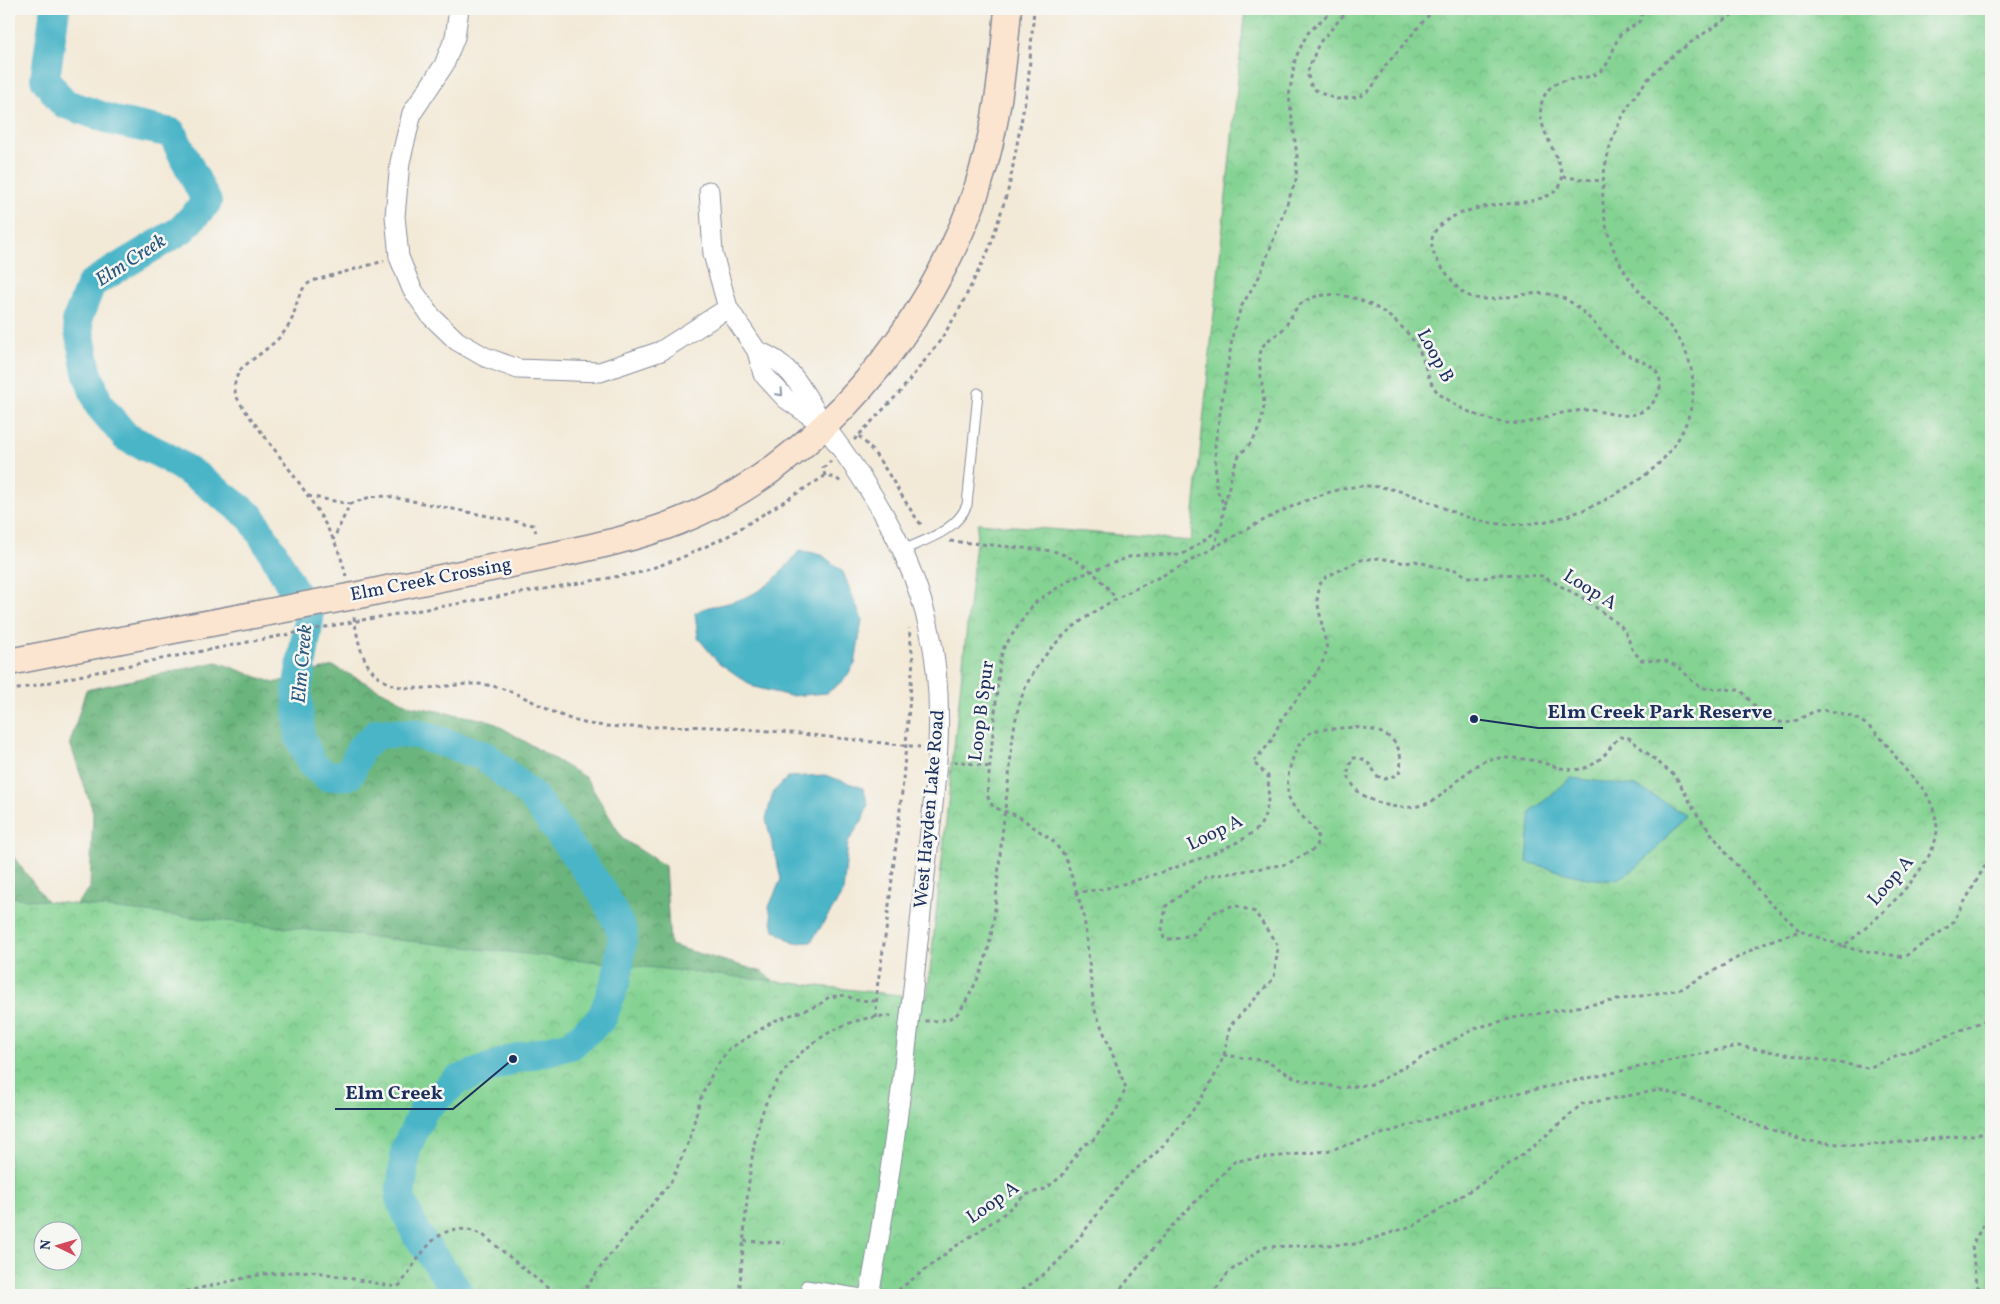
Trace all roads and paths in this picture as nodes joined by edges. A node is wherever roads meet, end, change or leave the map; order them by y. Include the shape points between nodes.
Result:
1 (459, 9) edge
2 (1008, 9) edge
3 (1333, 9) edge
4 (1349, 9) edge
5 (1434, 9) edge
6 (1641, 9) edge
7 (1741, 9) edge
8 (1563, 177) junction
9 (1602, 181) junction
10 (709, 191) dead end
11 (728, 308) junction
12 (978, 393) dead end
13 (824, 426) junction
14 (859, 436) dead end
15 (823, 468) dead end
16 (825, 476) junction
17 (845, 487) dead end
18 (308, 496) dead end
19 (350, 504) junction
20 (1224, 505) junction
21 (1220, 527) junction
22 (536, 532) dead end
23 (934, 536) junction
24 (333, 541) dead end
25 (1213, 548) junction
26 (903, 550) junction
27 (1092, 572) junction
28 (1116, 599) junction
29 (908, 625) dead end
30 (9, 662) edge
31 (9, 691) edge
32 (936, 764) junction
33 (989, 767) junction
34 (1005, 812) junction
35 (1991, 855) edge
36 (1077, 893) junction
37 (1800, 931) junction
38 (1843, 946) junction
39 (877, 1001) junction
40 (902, 1017) dead end
41 (876, 1018) junction
42 (1991, 1018) edge
43 (921, 1020) dead end
44 (1224, 1055) junction
45 (1991, 1132) edge
46 (1991, 1211) edge
47 (744, 1241) junction
48 (786, 1243) dead end
49 (806, 1285) dead end
50 (170, 1295) edge
51 (556, 1295) edge
52 (581, 1295) edge
53 (739, 1295) edge
54 (869, 1295) edge
55 (892, 1295) edge
56 (1011, 1295) edge
57 (1116, 1295) edge
58 (1211, 1295) edge
59 (1984, 1295) edge

1 - 11 street via 455,37 444,65 412,113 400,162 395,216 399,257 412,289 431,316 457,341 485,357 518,369 600,372 661,351
2 - 13 main road via 994,128 978,186 956,242 927,296 901,335
3 - 20 path via 1307,34 1295,59 1289,96 1297,156 1296,180 1260,275 1241,307 1233,333 1214,444 1216,488
4 - 5 path via 1319,43 1307,73 1312,88 1337,99 1359,97 1371,89 1385,66
6 - 8 path via 1643,16 1640,22 1621,34 1605,68 1584,79 1558,82 1544,98 1544,130 1561,165
7 - 9 path via 1669,60 1646,81 1613,135
8 - 9 path
8 - 20 path, Loop B via 1559,188 1546,196 1460,214 1435,230 1431,250 1443,270 1470,297 1552,294 1574,306 1622,351 1656,371 1661,386 1652,405 1627,415 1588,410 1552,415 1522,424 1489,419 1436,392 1418,346 1405,328 1389,315 1348,296 1320,297 1302,303 1281,331 1263,346 1260,359 1263,416 1255,437 1236,460
9 - 25 path via 1605,221 1622,266 1680,341 1692,369 1694,394 1690,414 1678,441 1663,461 1622,491 1555,520 1534,524 1496,524 1467,517 1407,492 1376,486 1352,487 1304,502
10 - 11 street via 713,254
11 - 13 street, West Hayden Lake Road via 757,351 774,357 800,383
12 - 23 lane via 967,505 956,523
13 - 26 street, West Hayden Lake Road via 871,492
13 - 30 main road, Elm Creek Crossing, bridge via 751,484 704,510 653,531 598,546
14 - 23 path via 885,467 913,514
15 - 16 path
16 - 17 path via 836,478
16 - 31 path, bridge via 728,536 638,573 362,620 120,666
18 - 19 path
19 - 22 path via 378,496 404,498 533,525
19 - 24 path
20 - 21 path
21 - 25 path
21 - 27 path, Loop B Spur via 1200,545 1180,555 1129,557
23 - 26 lane
23 - 27 path via 948,541 1053,551 1068,555
25 - 28 path
26 - 32 street, West Hayden Lake Road via 924,607 933,647 940,706
27 - 28 path
27 - 33 path, Loop B Spur via 1071,579 1036,601 1004,647 998,670
28 - 34 path via 1065,634 1044,656 1029,680 1015,724
29 - 39 path via 913,660 902,792
32 - 33 path via 950,765 958,761
32 - 54 street, West Hayden Lake Road via 908,1037 894,1147
33 - 34 path, Loop B Spur via 988,799 993,807
34 - 36 path via 1024,820 1052,840 1065,856
34 - 43 path via 994,915 988,952 978,980 958,1013 952,1017
35 - 38 path via 1952,924 1904,957
36 - 38 path, Loop A via 1106,889 1204,858 1260,826 1269,801 1268,776 1253,762 1270,743 1282,718 1314,676 1327,650 1317,600 1320,584 1326,577 1361,560 1379,558 1406,563 1415,561 1456,570 1468,577 1484,578 1498,574 1542,576 1583,598 1621,626 1641,660 1666,661 1704,688 1741,690 1773,720 1794,723 1817,711 1830,712 1862,722 1879,735 1930,798 1937,831 1931,854 1918,873 1869,927
36 - 55 path, Loop A via 1084,916 1094,1008 1126,1088 1116,1111 1093,1140 1082,1146 1062,1176 1044,1189 1025,1195 1000,1217
37 - 38 path
37 - 44 path via 1764,943 1681,989 1513,1018 1476,1028 1373,1084 1340,1088 1297,1078 1266,1061
37 - 44 path via 1767,900 1727,854 1698,816 1676,777 1629,738 1620,737 1601,759 1582,770 1567,771 1534,760 1490,759 1420,807 1384,805 1372,800 1358,792 1347,775 1352,758 1362,757 1377,776 1385,779 1399,774 1399,750 1385,733 1351,726 1313,732 1294,751 1288,776 1290,801 1318,834 1316,848 1287,864 1206,877 1166,906 1162,930 1164,939 1194,934 1212,912 1234,905 1255,912 1278,946 1274,978 1230,1026
39 - 41 path
39 - 52 path via 854,1000 846,995 829,997 818,1005 774,1021 729,1048 700,1100 689,1140 671,1182 608,1257
40 - 41 path
41 - 47 path via 849,1023 815,1041 796,1058 772,1090 756,1129
42 - 57 path via 1868,1068 1738,1046 1504,1096 1327,1152 1235,1160 1167,1231
44 - 56 path via 1217,1073 1196,1104 1157,1152 1126,1178 1063,1257 1025,1289
45 - 58 path via 1862,1146 1805,1141 1760,1126 1716,1105 1660,1090 1582,1104 1534,1146 1415,1225 1356,1244 1264,1247 1229,1272
46 - 59 path via 1972,1245 1976,1284
47 - 48 path
47 - 53 path
49 - 54 lane
50 - 51 path via 262,1274 311,1271 400,1285 436,1236 451,1228 471,1229 483,1235

